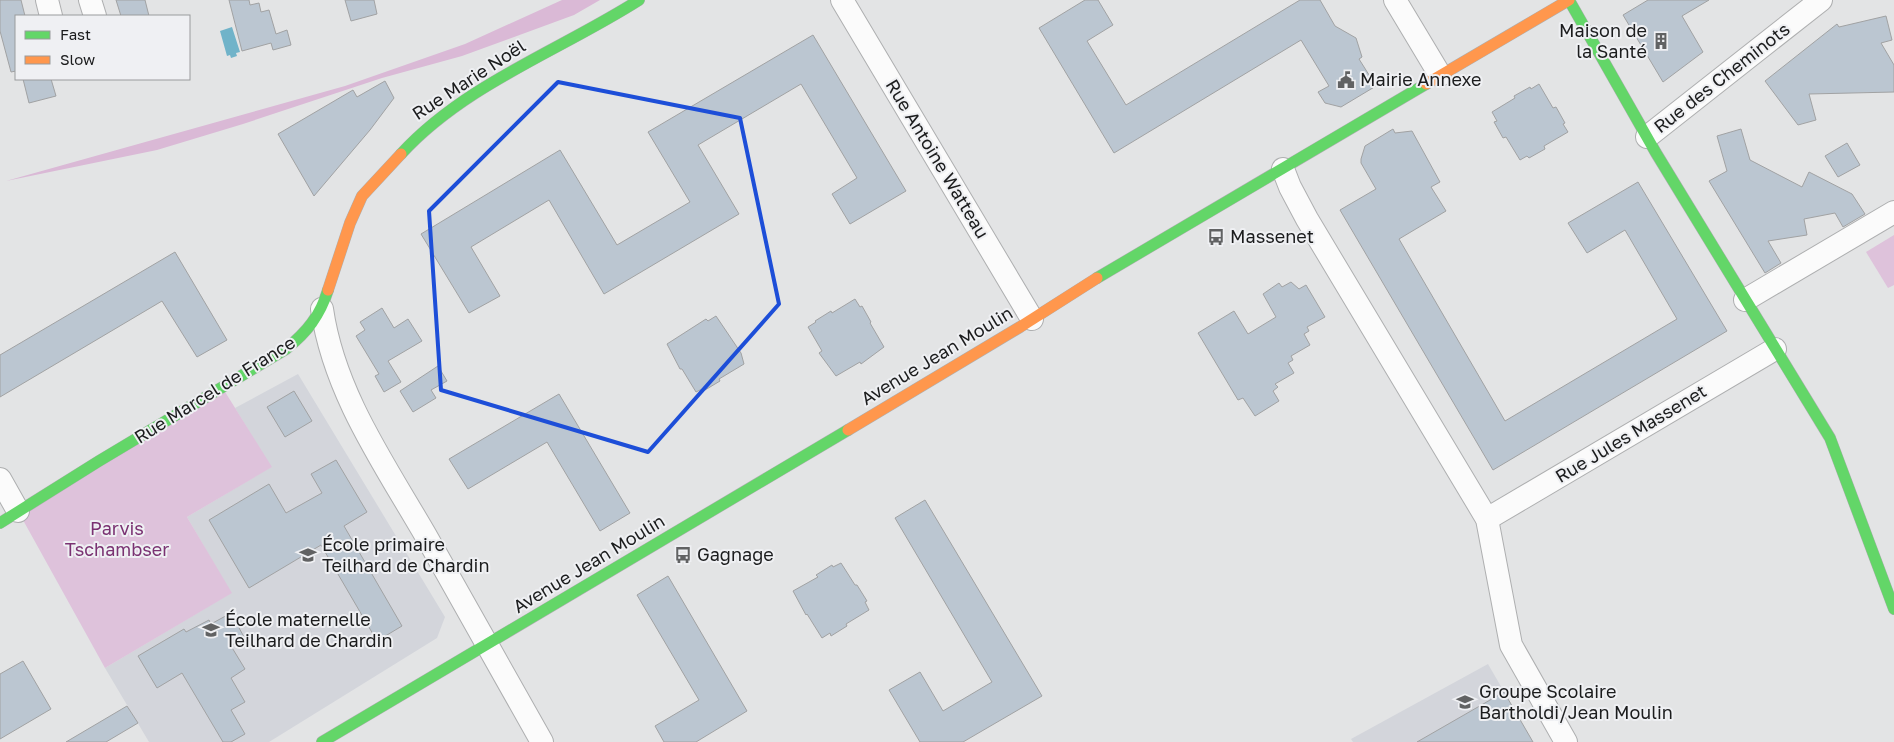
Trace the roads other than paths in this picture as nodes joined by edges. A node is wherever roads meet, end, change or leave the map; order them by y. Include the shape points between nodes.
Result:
1 (47, 0) edge
2 (90, 0) edge
3 (639, 0) edge
4 (842, 0) edge
5 (1395, 0) edge
6 (1569, 0) edge
7 (1821, 0) edge
8 (51, 15) edge
9 (95, 15) edge
10 (1440, 75) junction
11 (1647, 137) junction
12 (1283, 169) junction
13 (1894, 212) edge
14 (1745, 300) junction
15 (322, 309) junction
16 (1032, 319) junction
17 (301, 337) junction
18 (1775, 349) junction
19 (334, 362) junction
20 (0, 479) edge
21 (9, 517) edge
22 (1486, 519) junction
23 (1894, 609) edge
24 (487, 644) junction
25 (322, 742) edge
26 (542, 742) edge
27 (1566, 742) edge

1 - 8 street
2 - 9 street
3 - 15 street, Rue Marie Noël via 457,105 417,136 362,196
4 - 16 street, Rue Antoine Watteau
5 - 10 street
6 - 10 street, Avenue Jean Moulin
6 - 11 street
7 - 11 street, Rue des Cheminots
10 - 12 street, Avenue Jean Moulin
11 - 14 street
12 - 16 street, Avenue Jean Moulin
12 - 22 street via 1307,218
13 - 14 street
14 - 18 street
15 - 17 street, Rue Marcel de France
15 - 19 street
16 - 24 street, Avenue Jean Moulin
17 - 19 street
17 - 21 street, Rue Marcel de France
18 - 22 street, Rue Jules Massenet
18 - 23 street via 1835,447
19 - 24 street via 357,416
20 - 21 street
22 - 27 street via 1511,645
24 - 25 street, Avenue Jean Moulin
24 - 26 street

